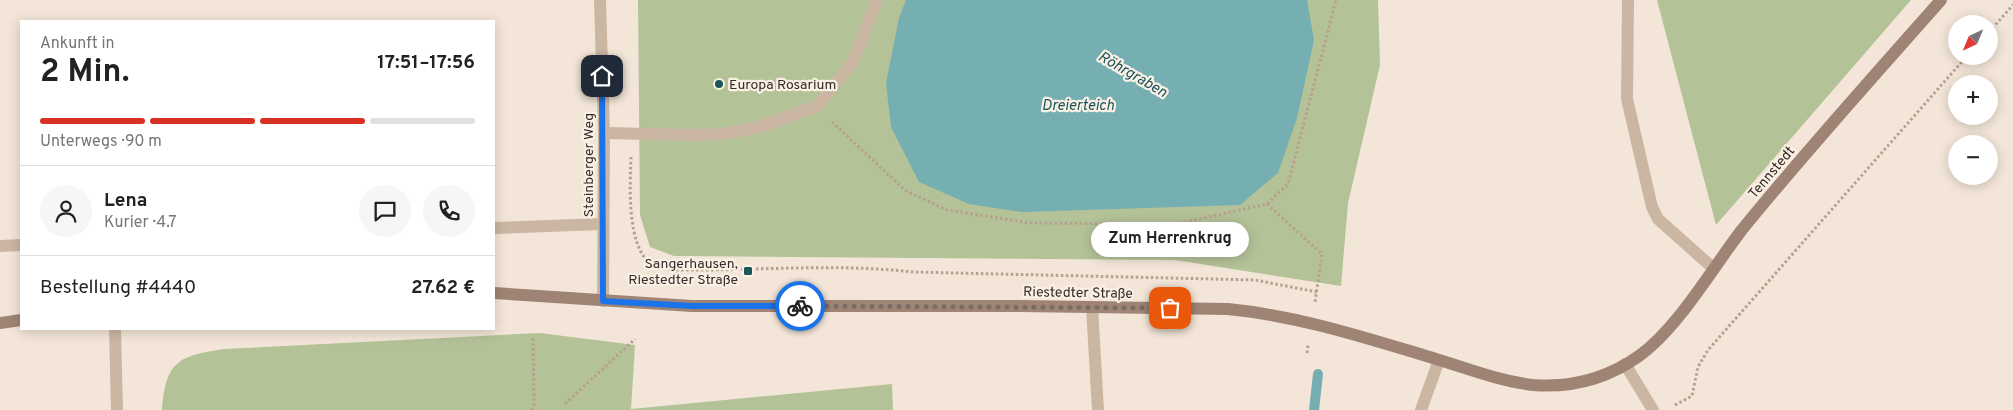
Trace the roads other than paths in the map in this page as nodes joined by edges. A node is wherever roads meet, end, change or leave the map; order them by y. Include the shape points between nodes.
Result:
1 (600, 0) edge
2 (876, 0) edge
3 (1628, 0) edge
4 (1942, 0) edge
5 (604, 133) junction
6 (602, 224) junction
7 (495, 228) edge
8 (20, 245) edge
9 (0, 246) edge
10 (1713, 268) junction
11 (495, 293) edge
12 (603, 301) junction
13 (1092, 307) junction
14 (20, 320) edge
15 (0, 323) edge
16 (115, 330) edge
17 (1439, 360) junction
18 (1625, 364) junction
19 (117, 410) edge
20 (1098, 410) edge
21 (1421, 410) edge
22 (1653, 410) edge

1 - 5 street, Steinberger Weg
2 - 5 street via 853,62 817,106 762,126 723,134
3 - 10 street via 1627,99 1652,207 1658,219
4 - 10 main road, Tennstedt via 1772,193
5 - 6 street, Steinberger Weg
6 - 7 street
6 - 12 street, Steinberger Weg
8 - 9 street
10 - 18 main road, Tennstedt via 1666,330 1640,355
11 - 12 main road, Riestedter Straße
12 - 13 main road, Riestedter Straße via 675,305
13 - 17 main road, Riestedter Straße via 1255,312 1319,325
13 - 20 street
14 - 15 main road
16 - 19 street
17 - 18 main road, Riestedter Straße via 1506,380 1554,386 1579,383
17 - 21 street
18 - 22 street

